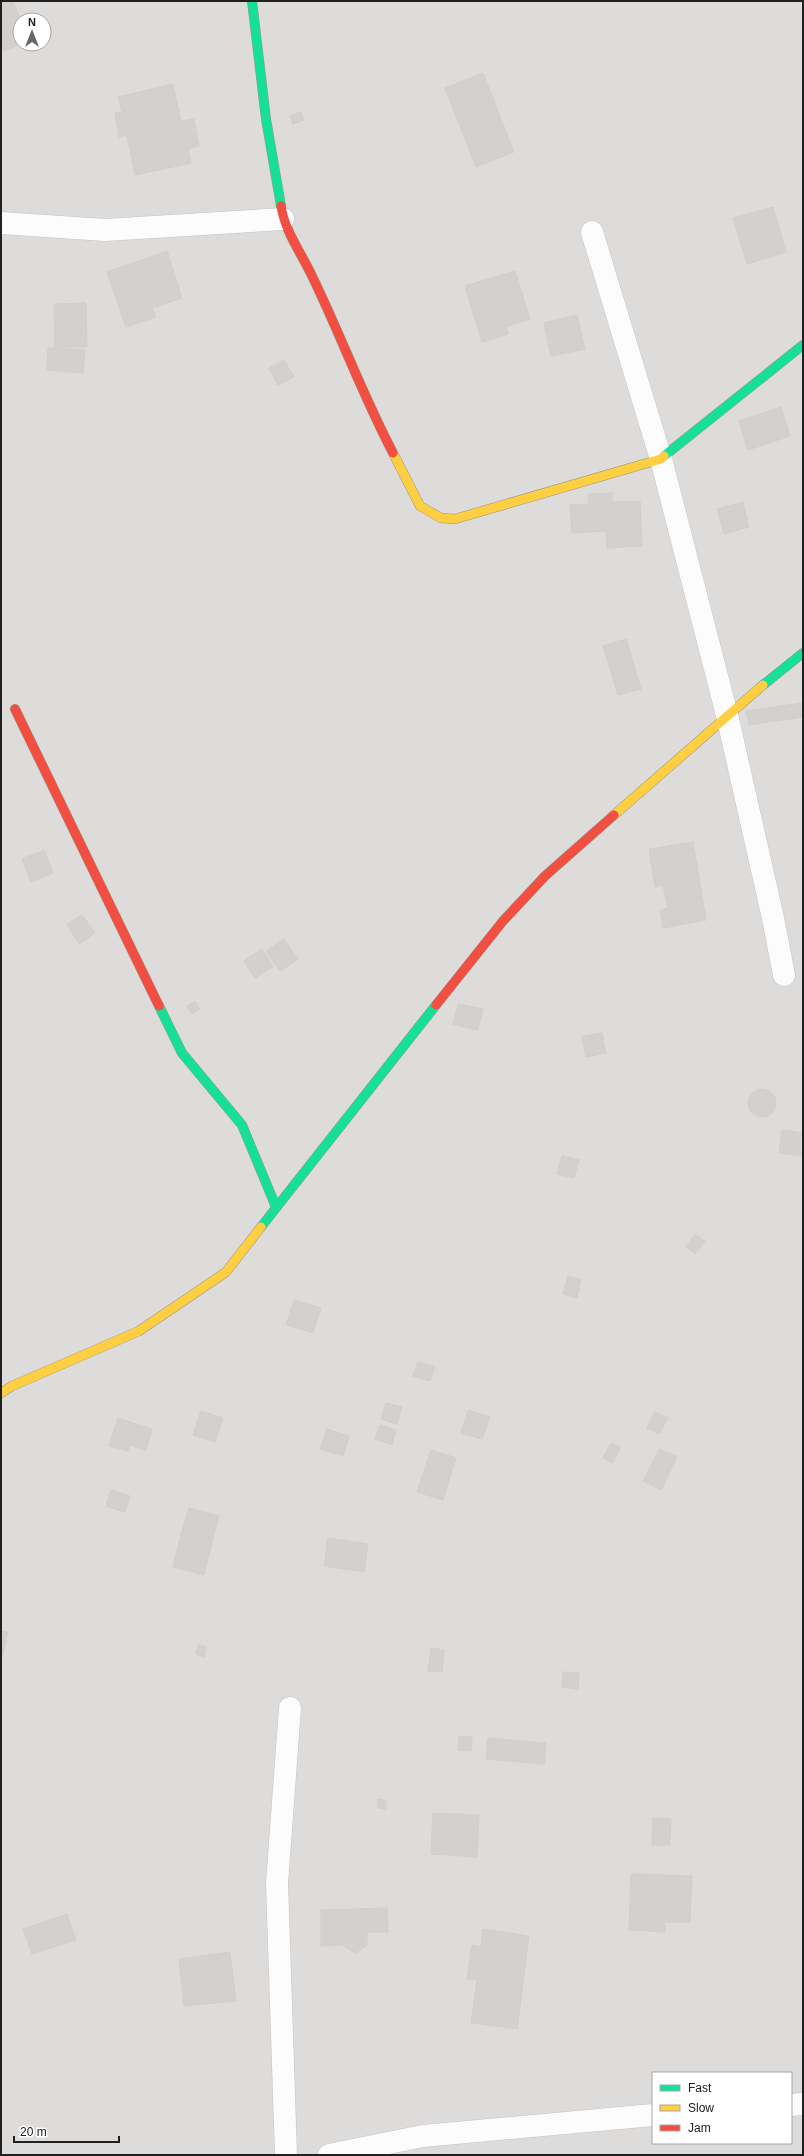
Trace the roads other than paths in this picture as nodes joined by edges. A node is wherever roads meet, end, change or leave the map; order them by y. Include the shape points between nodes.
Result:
1 (252, 1) edge
2 (283, 219) junction
3 (1, 223) edge
4 (592, 232) dead end
5 (803, 345) edge
6 (662, 459) junction
7 (803, 653) edge
8 (15, 709) dead end
9 (727, 715) junction
10 (784, 976) dead end
11 (276, 1207) junction
12 (1, 1393) edge
13 (290, 1708) dead end
14 (803, 2104) edge
15 (792, 2105) edge
16 (652, 2115) edge
17 (286, 2155) edge
18 (329, 2155) edge

1 - 2 street via 266,119
2 - 3 street via 105,230
2 - 6 street via 313,278 375,419 420,506 441,518 455,519
4 - 6 street
5 - 6 street
6 - 9 street
7 - 9 street
8 - 11 street via 182,1053 242,1124
9 - 10 street
9 - 11 street via 545,876 502,921
11 - 12 street via 226,1272 139,1332
13 - 17 street via 277,1883
14 - 15 street
16 - 18 street via 423,2136

